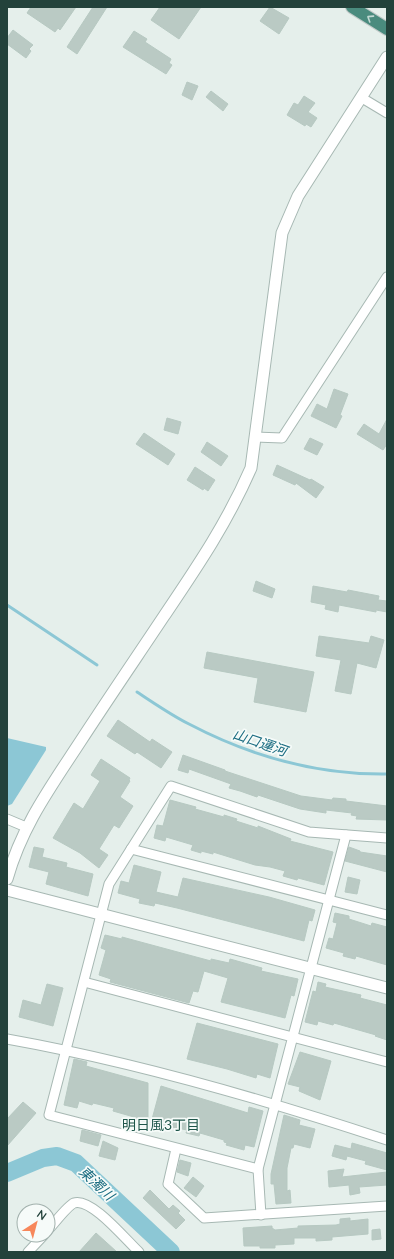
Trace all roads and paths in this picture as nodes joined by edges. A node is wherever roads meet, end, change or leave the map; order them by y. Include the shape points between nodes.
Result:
1 (352, 7) edge
2 (387, 29) edge
3 (387, 58) edge
4 (362, 98) junction
5 (387, 113) edge
6 (387, 277) edge
7 (255, 437) junction
8 (7, 819) edge
9 (26, 827) junction
10 (346, 835) junction
11 (387, 838) edge
12 (131, 849) junction
13 (7, 880) edge
14 (7, 890) edge
15 (328, 899) junction
16 (102, 914) junction
17 (387, 915) edge
18 (311, 968) junction
19 (84, 982) junction
20 (387, 988) edge
21 (294, 1036) junction
22 (7, 1039) edge
23 (66, 1050) junction
24 (387, 1062) edge
25 (276, 1104) junction
26 (387, 1140) edge
27 (176, 1149) junction
28 (258, 1169) junction
29 (387, 1206) edge
30 (261, 1214) junction
31 (56, 1221) edge
32 (36, 1243) edge
33 (28, 1252) edge
34 (139, 1252) edge

2 -> 1 highway
3 - 4 street
4 - 5 street
4 - 7 street via 298,196 282,233
6 - 7 street via 282,438
7 - 9 street via 251,468 214,541
8 - 9 street
9 - 13 street
10 - 11 street
10 - 12 street via 310,832 171,786
10 - 15 street
12 - 15 street
12 - 16 street via 109,884
14 - 16 street
15 - 17 street
15 - 18 street
16 - 18 street
16 - 19 street
18 - 20 street
18 - 21 street
19 - 21 street
19 - 23 street
21 - 24 street
21 - 25 street
22 - 23 street
23 - 25 street
23 - 27 street via 49,1115
25 - 26 street
25 - 28 street
27 - 28 street
27 - 30 street via 168,1184 204,1218
28 - 30 street
29 - 30 street
31 - 34 street via 72,1204 81,1202 92,1206
32 - 33 street

